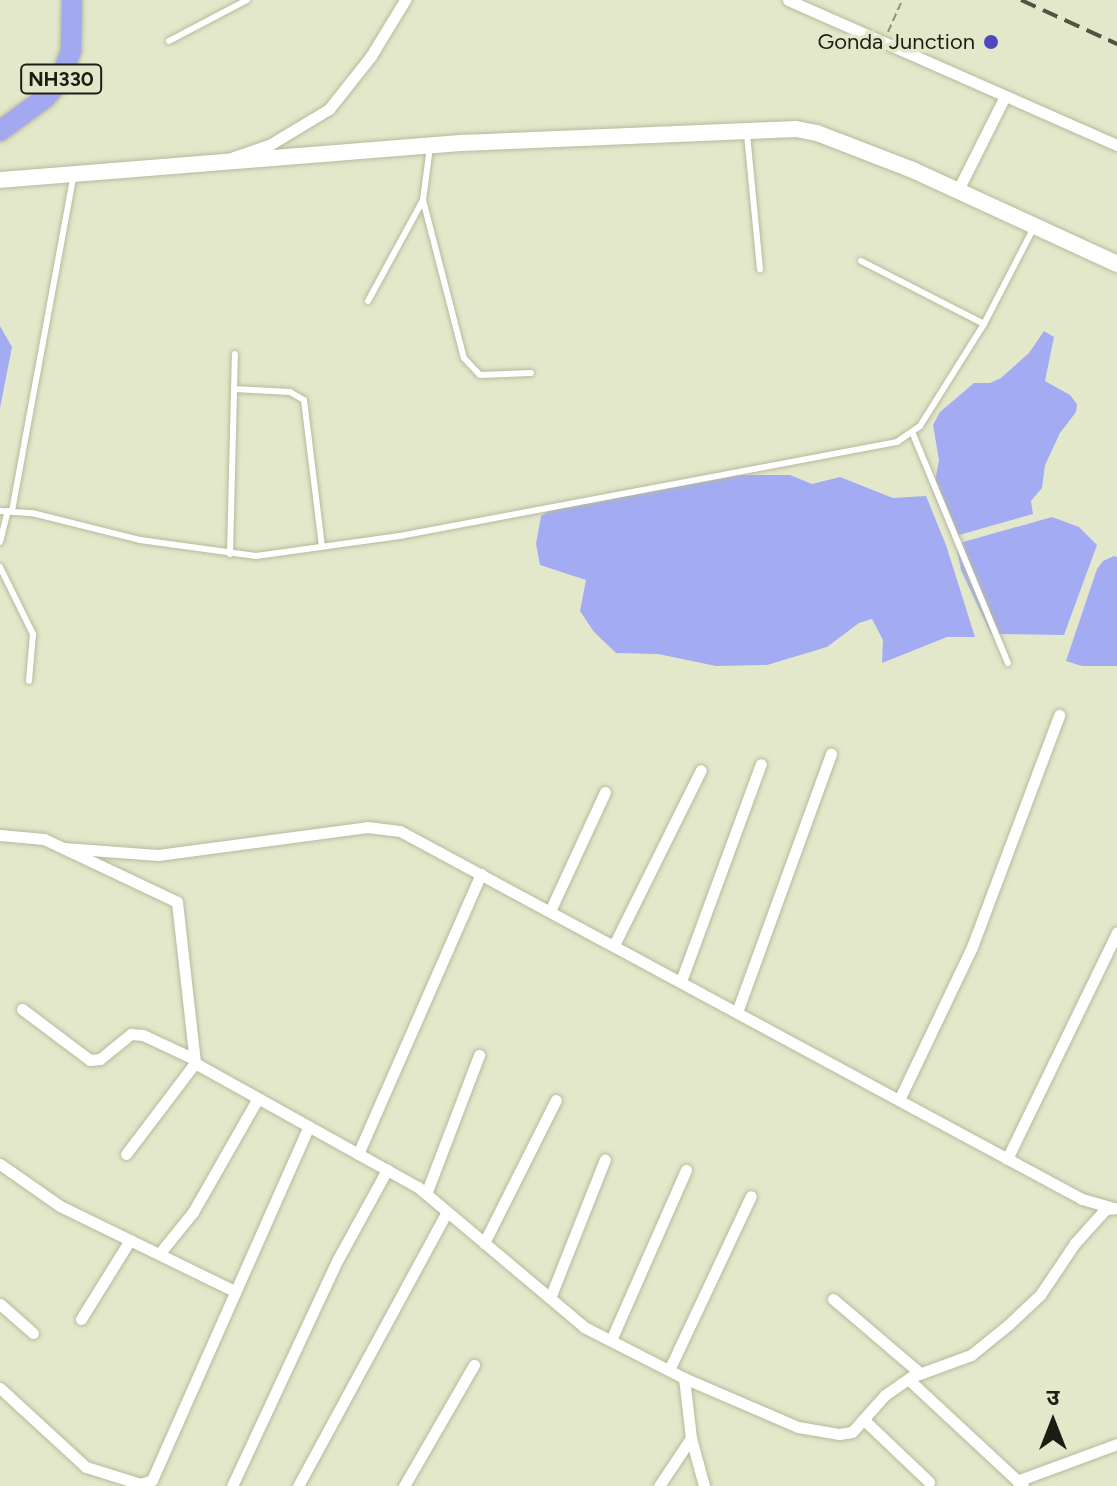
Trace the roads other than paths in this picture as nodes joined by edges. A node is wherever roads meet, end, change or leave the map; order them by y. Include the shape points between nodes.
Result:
1 (72, 0) edge
2 (247, 0) edge
3 (405, 0) edge
4 (788, 0) edge
5 (169, 41) dead end
6 (1005, 96) junction
7 (747, 130) junction
8 (0, 131) edge
9 (430, 145) junction
10 (1117, 145) edge
11 (218, 163) junction
12 (73, 174) junction
13 (0, 180) edge
14 (958, 190) junction
15 (423, 200) junction
16 (1035, 226) junction
17 (861, 261) dead end
18 (1117, 264) edge
19 (760, 269) dead end
20 (368, 301) dead end
21 (984, 324) junction
22 (235, 354) dead end
23 (531, 373) dead end
24 (234, 389) junction
25 (913, 434) junction
26 (6, 511) edge
27 (0, 542) edge
28 (322, 547) junction
29 (230, 554) junction
30 (0, 567) edge
31 (1008, 663) dead end
32 (29, 681) dead end
33 (1059, 715) dead end
34 (831, 754) dead end
35 (761, 764) dead end
36 (701, 770) dead end
37 (605, 792) dead end
38 (0, 835) edge
39 (64, 848) junction
40 (481, 874) junction
41 (550, 911) junction
42 (1117, 932) edge
43 (614, 945) junction
44 (681, 981) junction
45 (22, 1009) dead end
46 (737, 1012) junction
47 (479, 1055) dead end
48 (194, 1061) junction
49 (258, 1098) junction
50 (556, 1100) dead end
51 (899, 1100) junction
52 (309, 1126) junction
53 (126, 1154) dead end
54 (358, 1154) junction
55 (605, 1159) dead end
56 (1007, 1159) junction
57 (0, 1164) edge
58 (387, 1170) junction
59 (686, 1170) dead end
60 (426, 1194) junction
61 (751, 1196) dead end
62 (1116, 1208) edge
63 (447, 1212) junction
64 (130, 1240) junction
65 (484, 1243) junction
66 (159, 1254) junction
67 (234, 1291) junction
68 (550, 1298) junction
69 (833, 1299) dead end
70 (0, 1304) edge
71 (81, 1319) dead end
72 (33, 1333) dead end
73 (611, 1340) junction
74 (474, 1365) dead end
75 (669, 1370) junction
76 (920, 1373) junction
77 (684, 1378) junction
78 (908, 1379) junction
79 (0, 1388) edge
80 (864, 1420) junction
81 (691, 1438) junction
82 (1117, 1444) edge
83 (929, 1482) dead end
84 (1020, 1484) edge
85 (232, 1486) edge
86 (298, 1486) edge
87 (404, 1486) edge
88 (659, 1486) edge
89 (704, 1486) edge

1 - 8 highway, NH330 via 71,50 60,81
2 - 5 lane
3 - 11 street via 371,56 329,109 271,144
4 - 6 street
6 - 10 street
6 - 14 street
7 - 9 street
7 - 14 street via 817,133
7 - 19 lane
9 - 11 street
9 - 15 lane
11 - 12 street
12 - 13 street
12 - 26 lane
14 - 16 street
15 - 20 lane
15 - 23 lane via 464,358 480,375
16 - 18 street
16 - 21 lane
17 - 21 lane
21 - 25 lane
22 - 24 lane
24 - 28 lane via 290,392 304,400
24 - 29 lane
25 - 28 lane via 814,459
25 - 31 lane
26 - 27 lane
26 - 29 lane
28 - 29 lane
30 - 32 lane via 33,634
33 - 51 street via 972,947
34 - 46 street
35 - 44 street
36 - 43 street
37 - 41 street
38 - 39 street via 44,839
39 - 40 street via 171,854 378,826 400,831
39 - 48 street via 177,902
40 - 41 street
40 - 54 street
41 - 43 street
42 - 56 street
43 - 44 street
44 - 46 street
45 - 48 street via 90,1060 100,1059 131,1034
46 - 51 street
47 - 60 street
48 - 49 street
48 - 53 street
49 - 52 street
49 - 66 street via 193,1212
50 - 65 street
51 - 56 street
52 - 54 street
52 - 67 street
54 - 58 street
55 - 68 street
56 - 62 street via 1082,1199
57 - 64 street via 60,1206
58 - 60 street
58 - 85 street via 338,1259
59 - 73 street
60 - 63 street
61 - 75 street
62 - 76 street via 1101,1214 1040,1295 1008,1325 971,1355
63 - 65 street
63 - 86 street
64 - 66 street
64 - 71 street
65 - 68 street
66 - 67 street
67 - 79 street via 149,1482 86,1467
68 - 73 street via 584,1327
69 - 76 street
70 - 72 street
73 - 75 street
74 - 87 street
75 - 77 street
76 - 78 street
77 - 80 street via 798,1427 839,1434 852,1432
77 - 81 street
78 - 80 street
78 - 84 street
80 - 83 street
81 - 88 street
81 - 89 street
82 - 84 street

